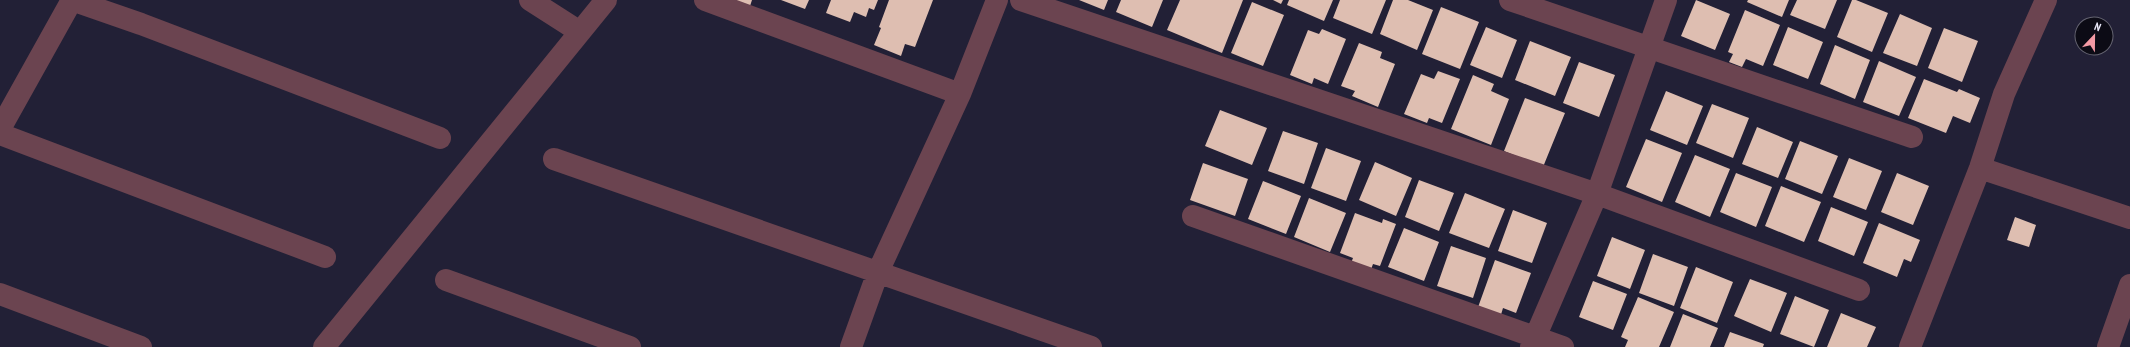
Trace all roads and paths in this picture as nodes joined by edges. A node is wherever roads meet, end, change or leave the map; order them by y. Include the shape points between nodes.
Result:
1 (530, 0) edge
2 (705, 0) edge
3 (997, 0) edge
4 (1021, 0) edge
5 (1510, 0) edge
6 (1666, 0) edge
7 (2046, 0) edge
8 (600, 2) edge
9 (580, 32) junction
10 (1650, 47) junction
11 (960, 94) junction
12 (0, 129) edge
13 (0, 134) edge
14 (1912, 137) dead end
15 (440, 138) dead end
16 (554, 159) dead end
17 (1980, 168) junction
18 (1597, 194) junction
19 (1192, 216) dead end
20 (2130, 218) edge
21 (325, 257) dead end
22 (878, 272) junction
23 (446, 280) dead end
24 (2130, 284) edge
25 (1859, 290) dead end
26 (0, 294) edge
27 (1533, 342) edge
28 (141, 347) edge
29 (324, 347) edge
30 (630, 347) edge
31 (851, 347) edge
32 (1091, 347) edge
33 (1563, 347) edge
34 (1910, 347) edge
35 (2108, 347) edge

1 - 9 street
2 - 11 street
3 - 11 street
4 - 18 street
5 - 10 street
6 - 10 street
7 - 17 street via 2004,94
8 - 9 street
9 - 29 street
10 - 14 street
10 - 18 street
11 - 22 street
12 - 15 street via 72,0 142,24
13 - 21 street
16 - 22 street
17 - 20 street
17 - 34 street
18 - 25 street
18 - 27 street
19 - 27 street
22 - 31 street
22 - 32 street
23 - 30 street
24 - 35 street
26 - 28 street
27 - 33 street

